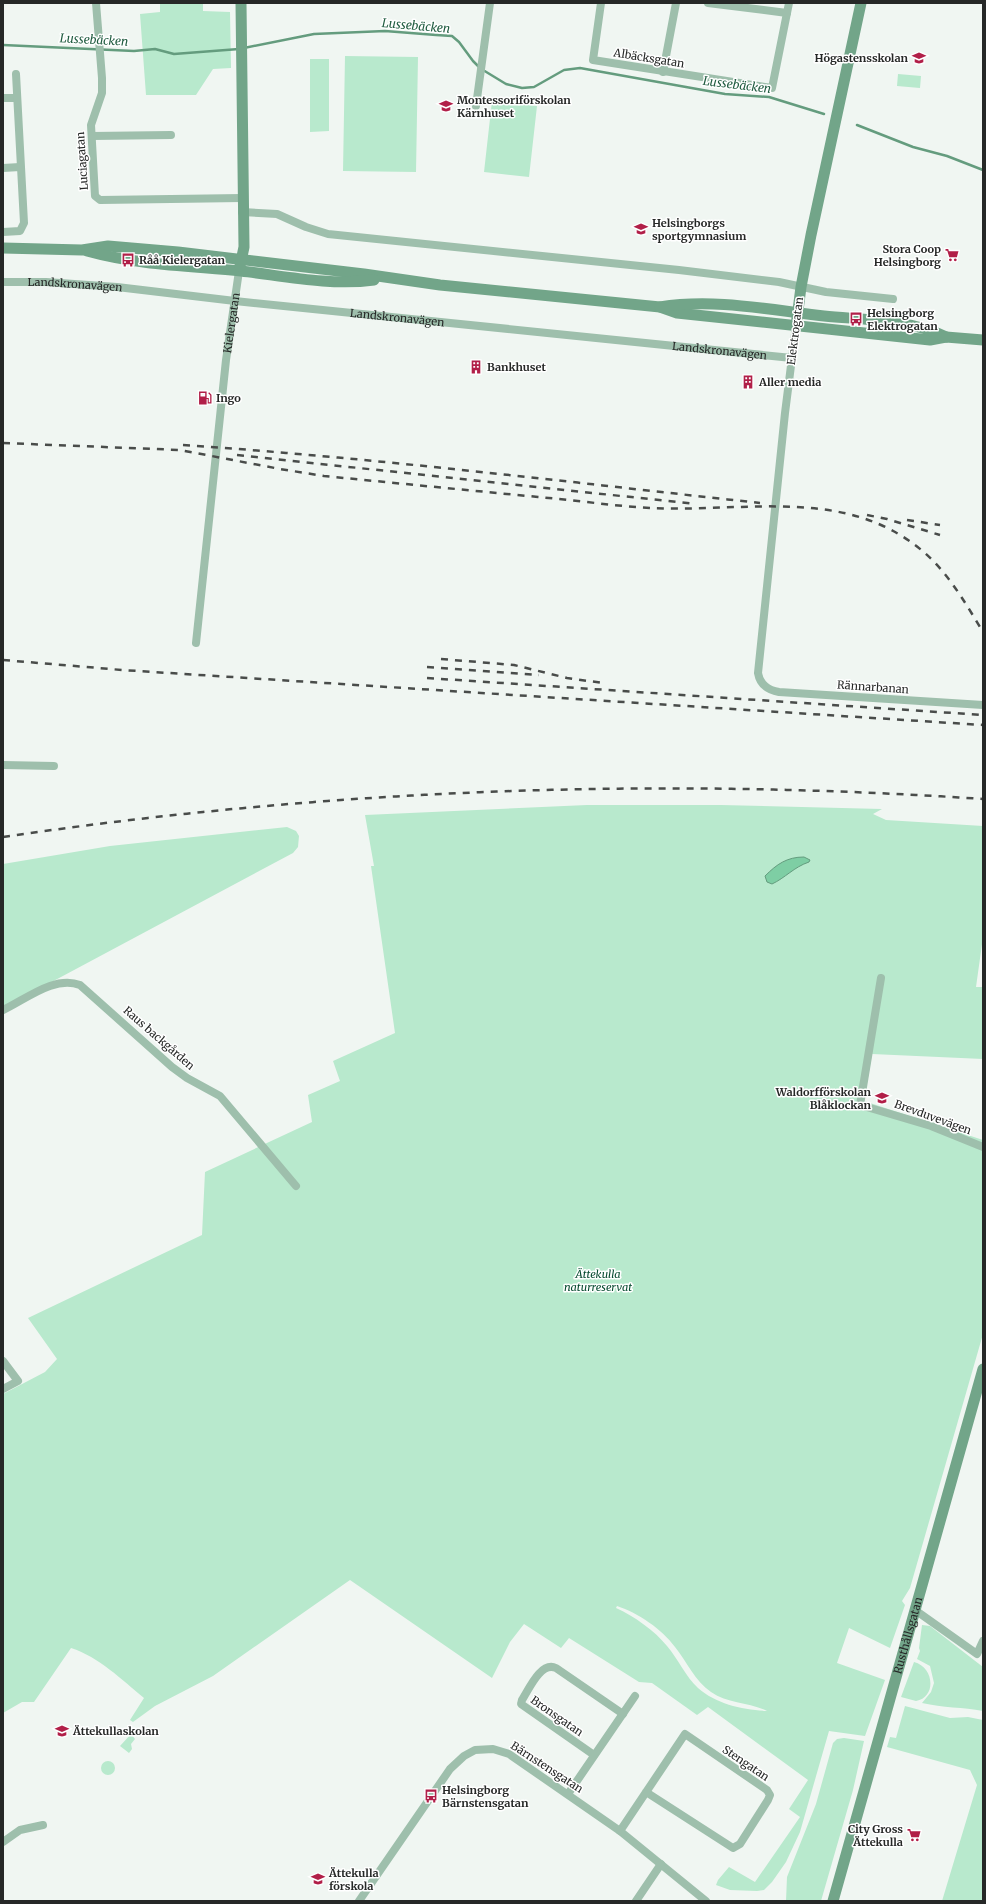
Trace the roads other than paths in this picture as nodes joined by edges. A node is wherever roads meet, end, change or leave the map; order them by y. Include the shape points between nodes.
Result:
1 (96, 3) edge
2 (241, 3) edge
3 (490, 3) edge
4 (601, 3) edge
5 (676, 3) edge
6 (708, 3) edge
7 (789, 3) edge
8 (861, 3) edge
9 (787, 13) junction
10 (663, 72) junction
11 (16, 74) dead end
12 (3, 98) edge
13 (16, 98) junction
14 (476, 106) dead end
15 (171, 135) dead end
16 (92, 136) junction
17 (20, 167) junction
18 (3, 168) edge
19 (242, 198) junction
20 (242, 212) junction
21 (3, 232) edge
22 (3, 248) edge
23 (82, 250) junction
24 (242, 260) junction
25 (240, 271) junction
26 (385, 278) junction
27 (3, 282) edge
28 (801, 287) junction
29 (893, 299) dead end
30 (235, 300) junction
31 (660, 307) junction
32 (798, 312) junction
33 (796, 326) junction
34 (946, 337) junction
35 (983, 340) edge
36 (792, 358) junction
37 (196, 642) dead end
38 (764, 686) joint
39 (983, 705) edge
40 (3, 765) edge
41 (54, 766) dead end
42 (881, 978) dead end
43 (3, 1010) edge
44 (983, 1147) edge
45 (296, 1186) dead end
46 (3, 1361) edge
47 (983, 1369) edge
48 (3, 1389) edge
49 (915, 1610) junction
50 (983, 1641) edge
51 (636, 1696) dead end
52 (622, 1714) junction
53 (594, 1755) junction
54 (646, 1792) junction
55 (568, 1794) junction
56 (43, 1826) dead end
57 (620, 1831) junction
58 (3, 1842) edge
59 (661, 1864) junction
60 (359, 1901) edge
61 (636, 1901) edge
62 (706, 1901) edge
63 (833, 1901) edge

1 - 16 street, Luciagatan via 102,93 91,125
2 - 19 main road, Kielergatan
3 - 14 street
4 - 10 street, Albäcksgatan via 592,60
5 - 10 street
6 - 9 street
7 - 9 street
8 - 28 main road, Elektrogatan
9 - 10 street, Albäcksgatan via 772,88
11 - 13 street
12 - 13 street
13 - 17 street
15 - 16 street
16 - 19 street, Luciagatan via 95,196 100,200
17 - 18 street
17 - 21 street via 23,227 18,231
19 - 20 main road, Kielergatan
20 - 24 main road, Kielergatan
20 - 28 street via 277,214 328,234 679,270
22 - 23 main road
23 - 24 main road via 108,246
23 - 25 main road via 128,260
24 - 25 main road, Kielergatan
24 - 26 main road
25 - 26 main road via 317,280 363,281
25 - 30 street, Kielergatan
26 - 31 main road
27 - 30 street, Landskronavägen via 117,286
28 - 29 street
28 - 32 main road, Elektrogatan
30 - 36 street, Landskronavägen
30 - 37 street, Kielergatan via 226,360
31 - 32 main road via 710,304
31 - 33 main road via 677,313
32 - 33 main road, Elektrogatan
32 - 34 main road via 907,325 932,330
33 - 34 main road via 930,340
33 - 36 street, Elektrogatan
34 - 35 main road
36 - 38 street, Elektrogatan via 758,673
38 - 39 street, Rännarbanan via 779,692
40 - 41 street
42 - 44 street, Brevduvevägen via 860,1105 931,1126
43 - 45 street, Raus backgården via 53,984 65,982 80,985 172,1067 220,1096
46 - 48 street via 18,1381
47 - 49 main road, Rusthållsgatan
49 - 50 street via 977,1654
49 - 63 main road, Rusthållsgatan
51 - 52 street
52 - 53 street
52 - 53 street, Bronsgatan via 556,1668 543,1668 521,1704
53 - 55 street
54 - 54 street, Stengatan via 685,1734 767,1790 770,1795 740,1844 733,1848
54 - 57 street, Stengatan
55 - 57 street, Bärnstensgatan
55 - 60 street, Bärnstensgatan via 505,1752 487,1748 469,1752 450,1769
56 - 58 street via 20,1830
57 - 59 street, Bärnstensgatan
59 - 61 street
59 - 62 street, Bärnstensgatan

